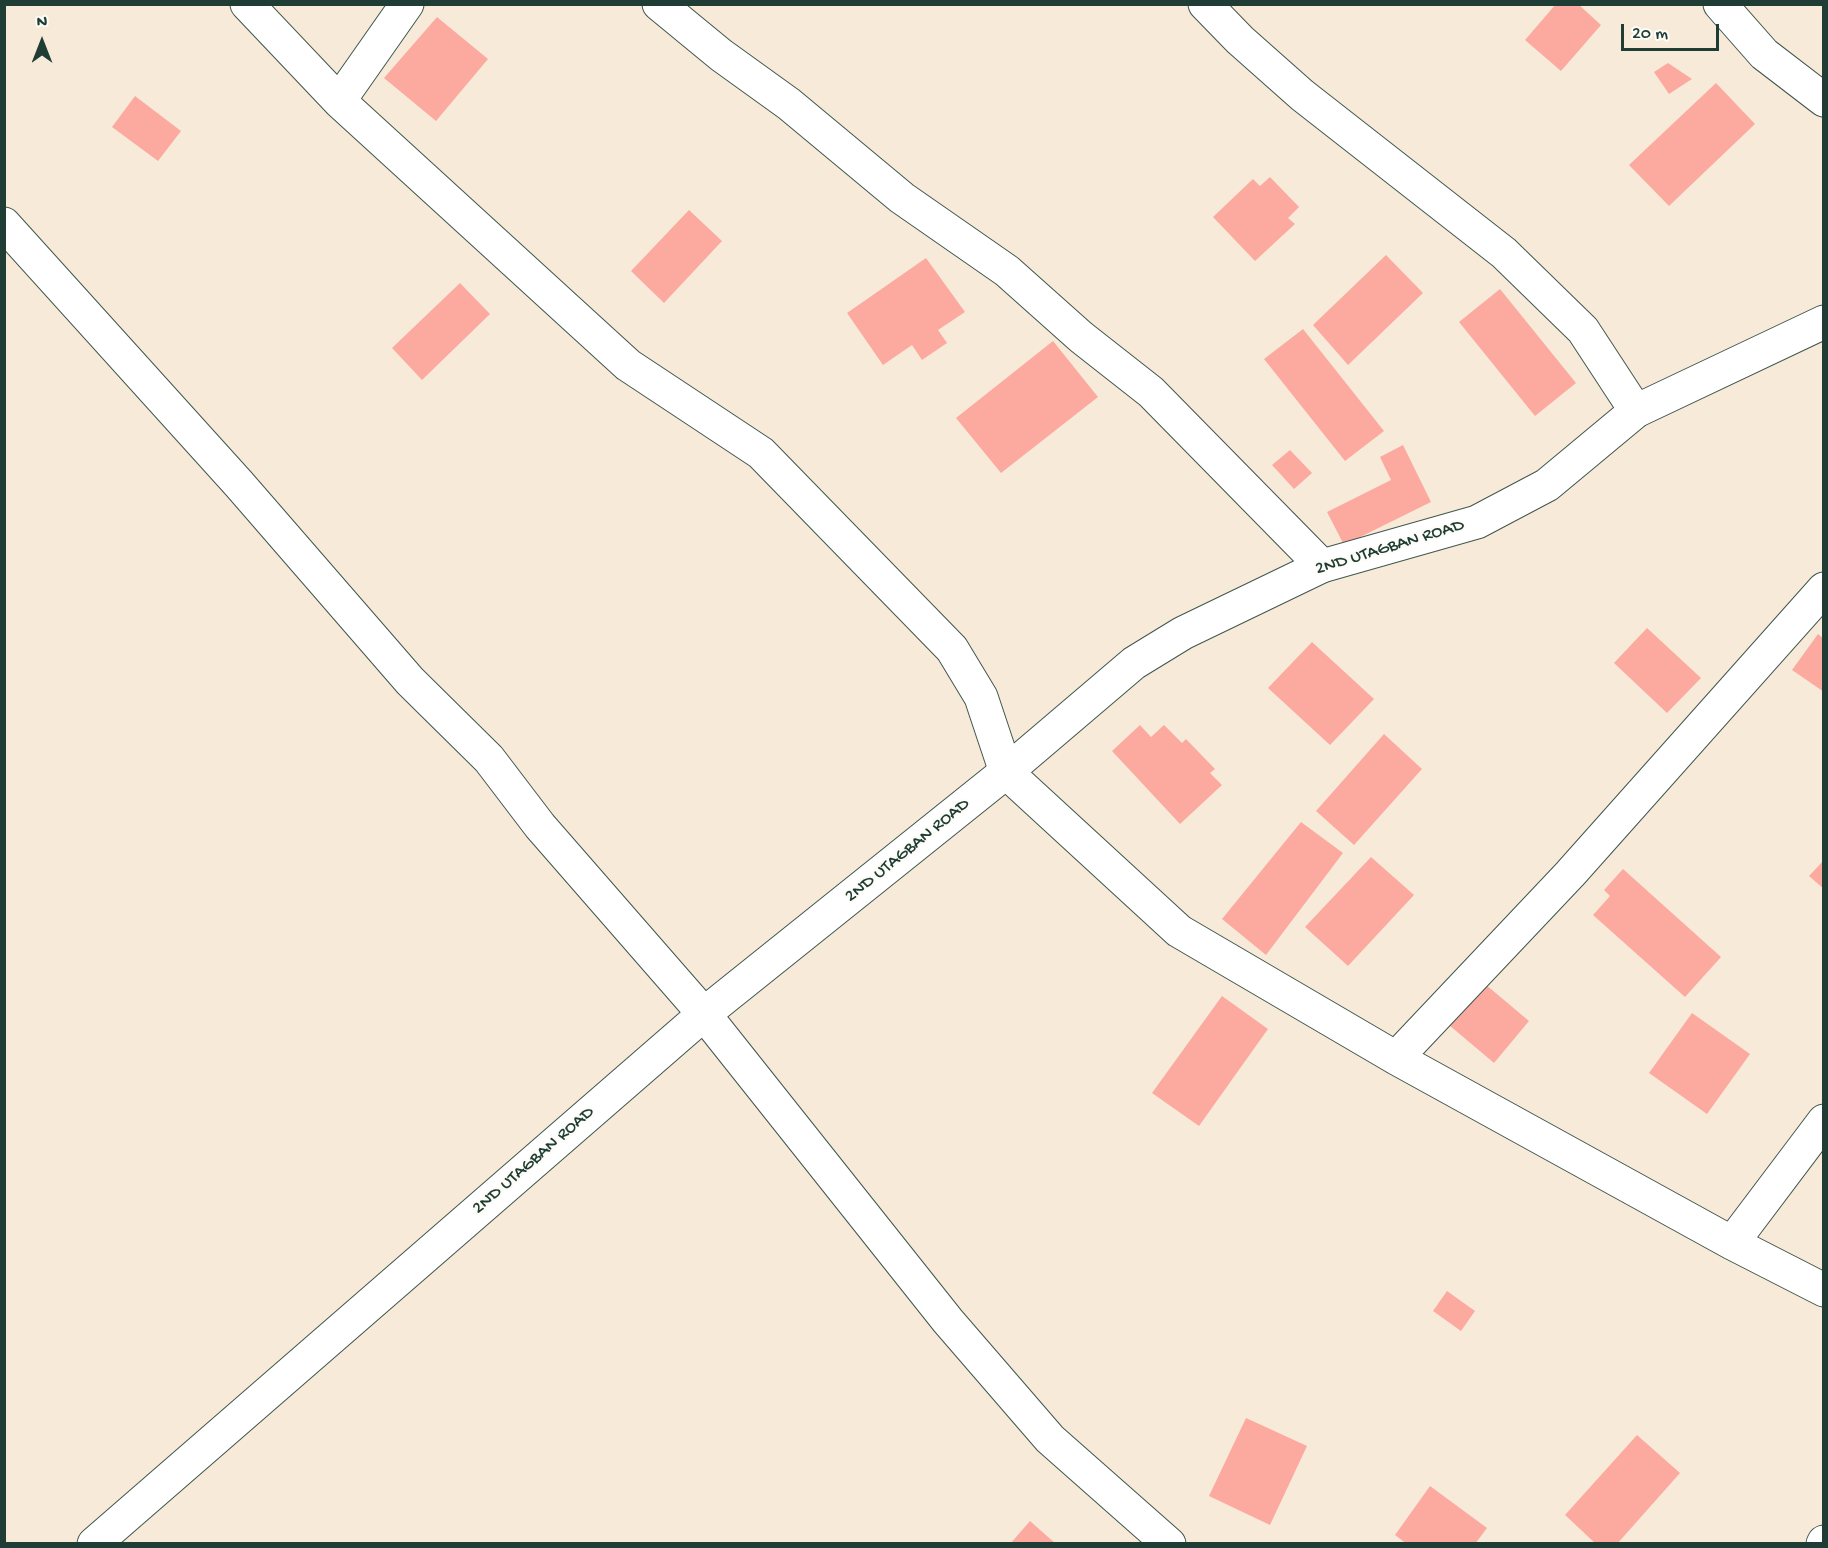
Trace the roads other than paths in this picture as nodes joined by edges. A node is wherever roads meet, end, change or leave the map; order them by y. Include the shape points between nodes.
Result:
1 (247, 4) edge
2 (407, 4) edge
3 (659, 4) edge
4 (1205, 4) edge
5 (1720, 4) edge
6 (1824, 100) edge
7 (339, 101) junction
8 (4, 225) edge
9 (1824, 322) edge
10 (1636, 411) junction
11 (1322, 566) junction
12 (1824, 589) edge
13 (1006, 772) junction
14 (704, 1014) junction
15 (1396, 1058) junction
16 (1824, 1121) edge
17 (1732, 1243) junction
18 (1824, 1290) edge
19 (94, 1544) edge
20 (1169, 1544) edge

1 - 7 street
2 - 7 street
3 - 11 street via 902,198 1007,271 1151,392
4 - 10 street via 1302,95 1504,253 1583,330
5 - 6 street via 1764,54
7 - 13 street via 628,365 761,453 952,649 981,697
8 - 14 street via 239,484 410,681 489,759 540,826
9 - 10 street, 2ND UTAGBAN ROAD
10 - 11 street, 2ND UTAGBAN ROAD via 1547,485 1477,522
11 - 13 street, 2ND UTAGBAN ROAD via 1183,633 1134,663
12 - 15 street via 1570,874
13 - 14 street, 2ND UTAGBAN ROAD
13 - 15 street via 1179,931
14 - 19 street, 2ND UTAGBAN ROAD
14 - 20 street via 948,1320 1050,1439
15 - 17 street
16 - 17 street
17 - 18 street

